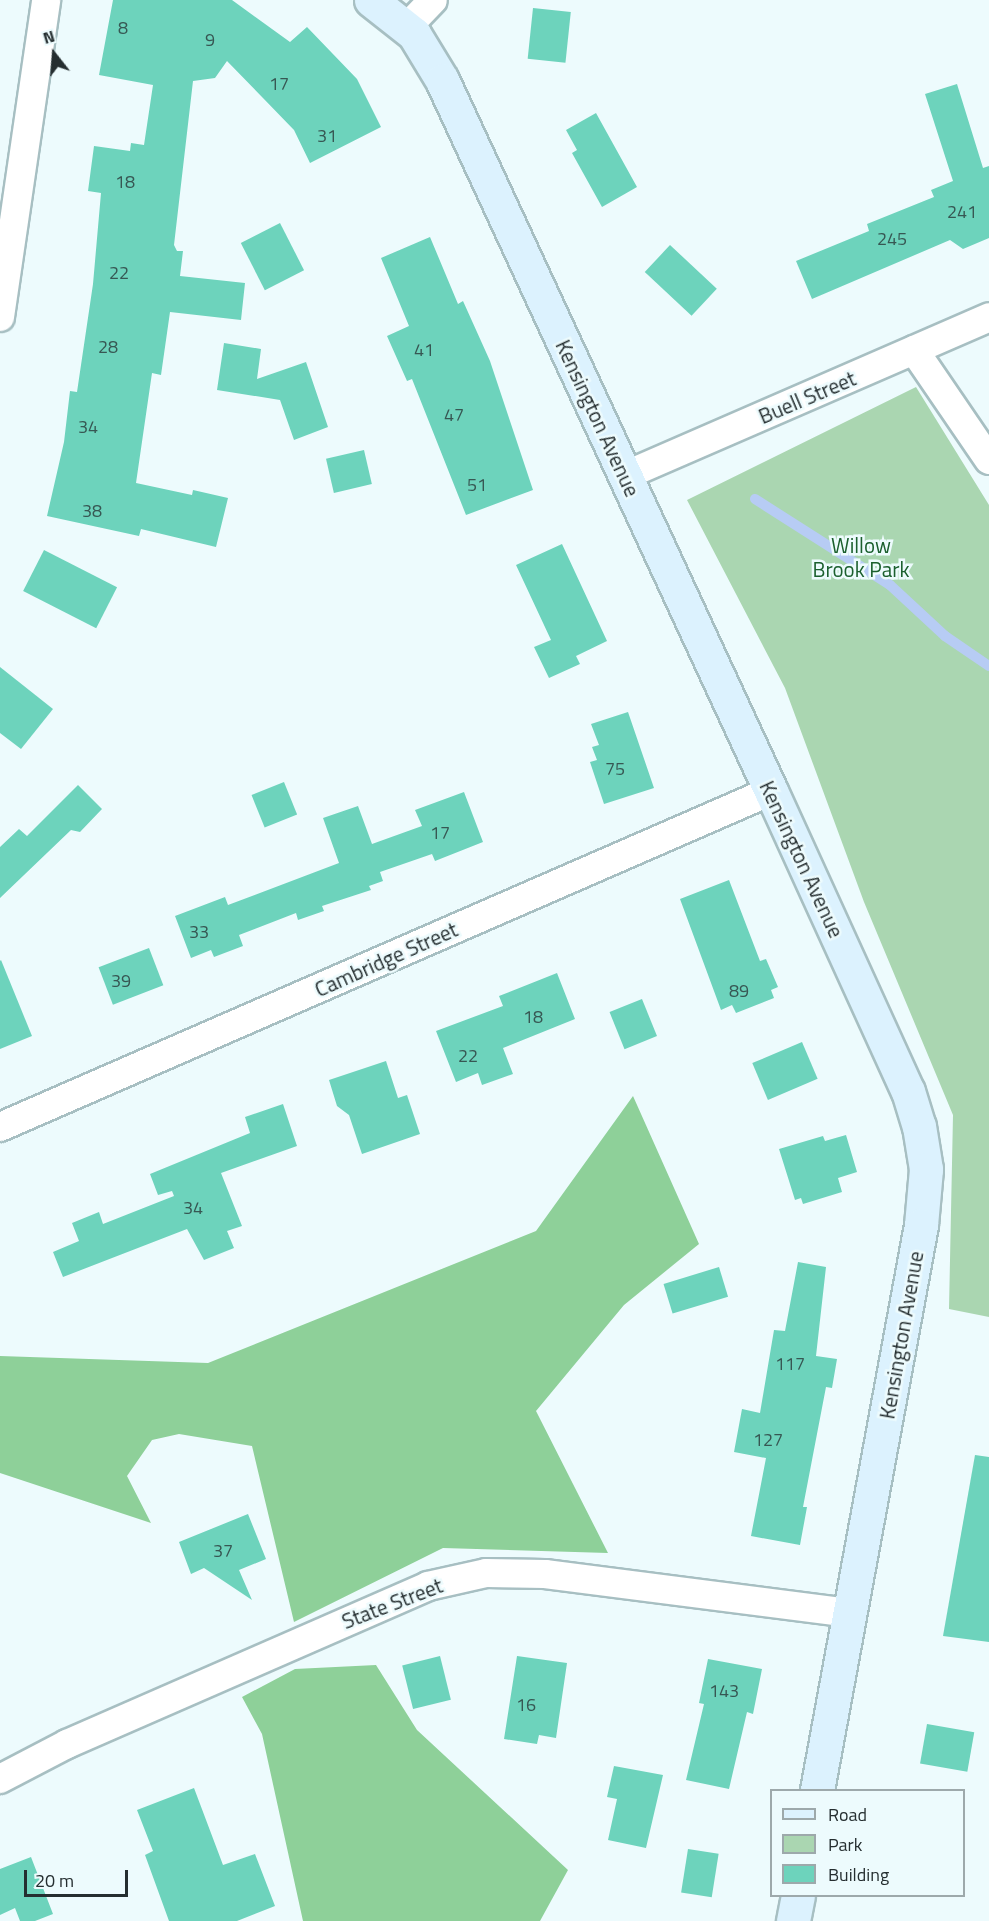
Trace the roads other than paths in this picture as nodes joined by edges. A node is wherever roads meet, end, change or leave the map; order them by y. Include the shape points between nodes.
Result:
1 (46, 0) edge
2 (371, 0) edge
3 (434, 0) edge
4 (407, 27) junction
5 (0, 317) edge
6 (989, 317) edge
7 (914, 350) junction
8 (989, 460) edge
9 (624, 476) junction
10 (771, 791) junction
11 (0, 1127) edge
12 (851, 1614) junction
13 (0, 1779) edge
14 (817, 1789) edge
15 (798, 1897) edge
16 (793, 1921) edge

1 - 5 street
2 - 4 main road, Kensington Avenue
3 - 4 street
4 - 9 main road, Kensington Avenue via 442,80
6 - 7 street, Buell Street
7 - 8 street
7 - 9 street, Buell Street
9 - 10 main road, Kensington Avenue
10 - 11 street, Cambridge Street
10 - 12 main road, Kensington Avenue via 908,1091 924,1148 921,1225
12 - 13 street, State Street via 545,1574 486,1573 406,1595 67,1744
12 - 14 main road, Kensington Avenue
15 - 16 main road

